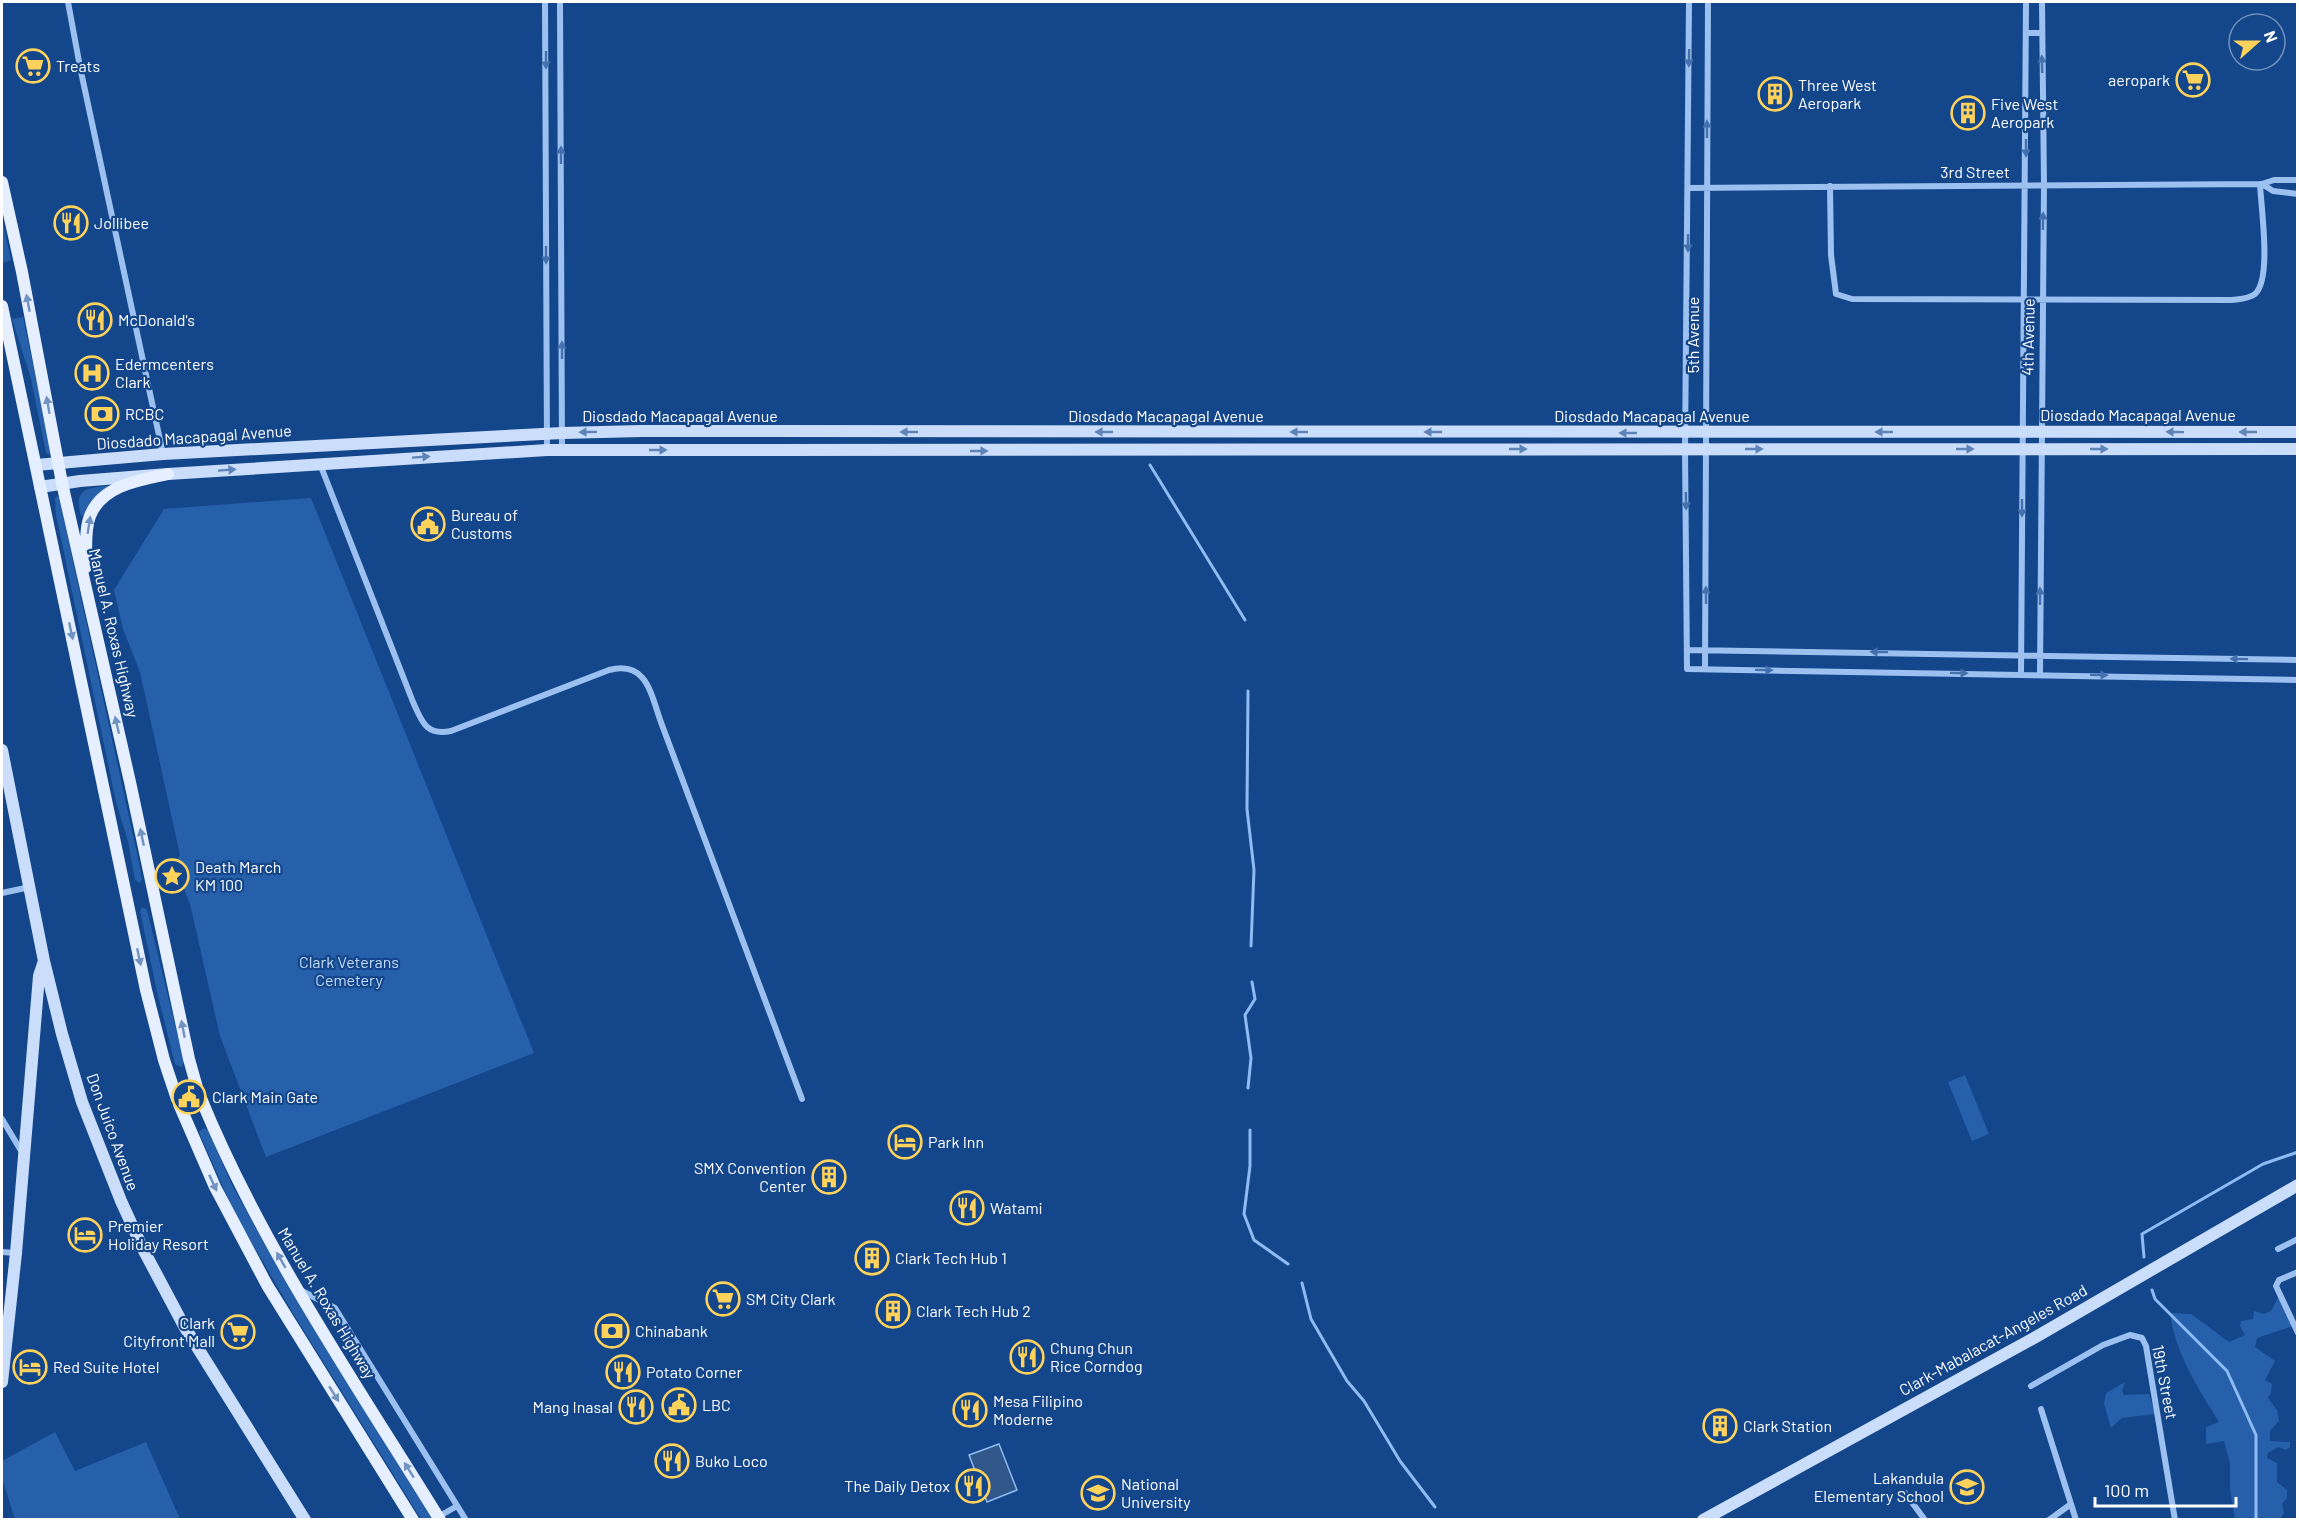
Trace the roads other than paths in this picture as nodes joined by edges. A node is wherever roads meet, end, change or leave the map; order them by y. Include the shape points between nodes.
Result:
1 (68, 2) edge
2 (545, 2) edge
3 (560, 2) edge
4 (1689, 2) edge
5 (1708, 2) edge
6 (2026, 2) edge
7 (2042, 2) edge
8 (2026, 33) junction
9 (2042, 33) junction
10 (2298, 180) edge
11 (2, 182) edge
12 (2261, 184) junction
13 (2025, 185) junction
14 (2044, 185) junction
15 (1830, 186) junction
16 (1688, 188) junction
17 (1707, 188) junction
18 (2298, 194) edge
19 (2024, 299) junction
20 (2042, 299) junction
21 (2, 306) edge
22 (1340, 432) junction
23 (2023, 432) junction
24 (2040, 432) junction
25 (2298, 432) edge
26 (562, 433) junction
27 (1686, 433) junction
28 (1706, 433) junction
29 (547, 434) junction
30 (1706, 449) junction
31 (2023, 449) junction
32 (2040, 449) junction
33 (2298, 449) edge
34 (547, 450) junction
35 (562, 450) junction
36 (1340, 450) junction
37 (1685, 450) junction
38 (163, 454) junction
39 (58, 463) junction
40 (320, 463) junction
41 (36, 465) junction
42 (168, 474) junction
43 (62, 483) junction
44 (40, 487) junction
45 (86, 583) junction
46 (1687, 650) junction
47 (1705, 650) junction
48 (2022, 654) junction
49 (2040, 655) junction
50 (2298, 660) edge
51 (1705, 669) junction
52 (2021, 673) junction
53 (2040, 674) junction
54 (2298, 680) edge
55 (2, 750) edge
56 (7, 805) edge
57 (30, 887) junction
58 (2, 893) edge
59 (44, 961) junction
60 (193, 1077) junction
61 (172, 1084) junction
62 (802, 1100) dead end
63 (2, 1119) edge
64 (210, 1121) junction
65 (189, 1130) junction
66 (23, 1155) junction
67 (2298, 1185) edge
68 (2298, 1239) edge
69 (2278, 1249) dead end
70 (2, 1252) edge
71 (16, 1253) junction
72 (2298, 1272) edge
73 (298, 1290) junction
74 (2298, 1333) edge
75 (2, 1382) edge
76 (2031, 1386) dead end
77 (2041, 1409) dead end
78 (1905, 1493) dead end
79 (2071, 1504) junction
80 (457, 1506) junction
81 (439, 1518) edge
82 (305, 1520) edge
83 (413, 1520) edge
84 (465, 1520) edge
85 (1703, 1520) edge
86 (1925, 1520) edge
87 (2049, 1520) edge
88 (2076, 1520) edge
89 (2175, 1520) edge

1 - 38 street
2 -> 29 street
26 -> 3 street
4 -> 16 street, 5th Avenue
17 -> 5 street, 5th Avenue
6 - 8 street, 4th Avenue
7 - 9 street, 4th Avenue
8 - 9 street
8 -> 13 street, 4th Avenue
14 -> 9 street, 4th Avenue
10 - 12 street, 3rd Street
39 -> 11 main road, Manuel A. Roxas Highway
12 - 14 street, 3rd Street
12 - 18 street, 3rd Street via 2272,191
12 - 20 street via 2263,272 2261,286 2250,297
13 - 14 street, 3rd Street
13 - 15 street, 3rd Street
13 - 19 street, 4th Avenue
20 -> 14 street, 4th Avenue
15 - 17 street, 3rd Street
15 - 19 street via 1836,294 1852,299
16 - 17 street, 3rd Street
16 -> 27 street, 5th Avenue
17 - 28 street, 5th Avenue
19 - 20 street
19 - 23 street, 4th Avenue
20 - 24 street, 4th Avenue
21 - 41 main road
22 -> 26 main road, Diosdado Macapagal Avenue
27 -> 22 main road, Diosdado Macapagal Avenue
22 - 36 main road
23 - 24 main road, Diosdado Macapagal Avenue
23 -> 28 main road, Diosdado Macapagal Avenue
23 - 31 street, 4th Avenue
25 -> 24 main road, Diosdado Macapagal Avenue
24 - 32 street, 4th Avenue
26 - 29 main road, Diosdado Macapagal Avenue
26 - 35 street
27 - 28 main road, Diosdado Macapagal Avenue
27 - 37 street, 5th Avenue
28 - 30 street, 5th Avenue
29 - 34 street
29 - 38 main road, Diosdado Macapagal Avenue
30 -> 31 main road, Diosdado Macapagal Avenue
30 - 37 main road, Diosdado Macapagal Avenue
47 -> 30 street, 5th Avenue
31 - 32 main road, Diosdado Macapagal Avenue
31 -> 48 street, 4th Avenue
32 -> 33 main road, Diosdado Macapagal Avenue
49 -> 32 street, 4th Avenue
34 - 35 main road, Diosdado Macapagal Avenue
40 -> 34 main road, Diosdado Macapagal Avenue
35 -> 36 main road, Diosdado Macapagal Avenue
36 -> 37 main road, Diosdado Macapagal Avenue
37 -> 46 street, 5th Avenue
38 - 39 main road, Diosdado Macapagal Avenue
39 - 41 main road, Diosdado Macapagal Avenue
39 - 43 main road, Manuel A. Roxas Highway
42 -> 40 main road, Diosdado Macapagal Avenue
40 - 62 street via 413,702 430,730 451,730 609,670 630,668 642,676
41 - 44 main road
42 - 43 main road, Diosdado Macapagal Avenue
45 -> 42 main road via 87,528 97,504 123,484
43 - 44 main road, Diosdado Macapagal Avenue
43 - 45 main road, Manuel A. Roxas Highway
44 -> 61 main road via 146,990
60 -> 45 main road, Manuel A. Roxas Highway
46 - 47 street
46 - 51 street, 5th Avenue via 1687,669
48 -> 47 street
47 - 51 street, 5th Avenue
48 - 49 street
48 - 52 street, 4th Avenue
50 -> 49 street
49 - 53 street, 4th Avenue
51 -> 52 street
52 - 53 street
53 -> 54 street
55 - 56 main road, Don Juico Avenue
56 - 57 main road, Don Juico Avenue
57 - 58 street
57 - 59 main road, Don Juico Avenue
59 - 66 main road via 39,976
59 - 82 main road, Don Juico Avenue via 82,1102 142,1249 184,1326
60 - 61 main road
60 - 64 main road, Manuel A. Roxas Highway
61 - 65 main road
63 - 66 street
64 - 65 main road
73 -> 64 main road, Manuel A. Roxas Highway
65 -> 83 main road via 267,1285
66 - 71 main road
67 - 85 main road, Clark-Mabalacat-Angeles Road via 2054,1327
68 - 69 street
70 - 71 street
71 - 75 main road
72 - 74 street via 2278,1280 2276,1286
73 - 80 street via 335,1308
81 -> 73 main road, Manuel A. Roxas Highway
76 - 89 street, 19th Street via 2103,1345 2130,1335 2142,1338
77 - 79 street
78 - 86 street
79 - 87 street
79 - 88 street
80 - 81 street
80 - 84 street

